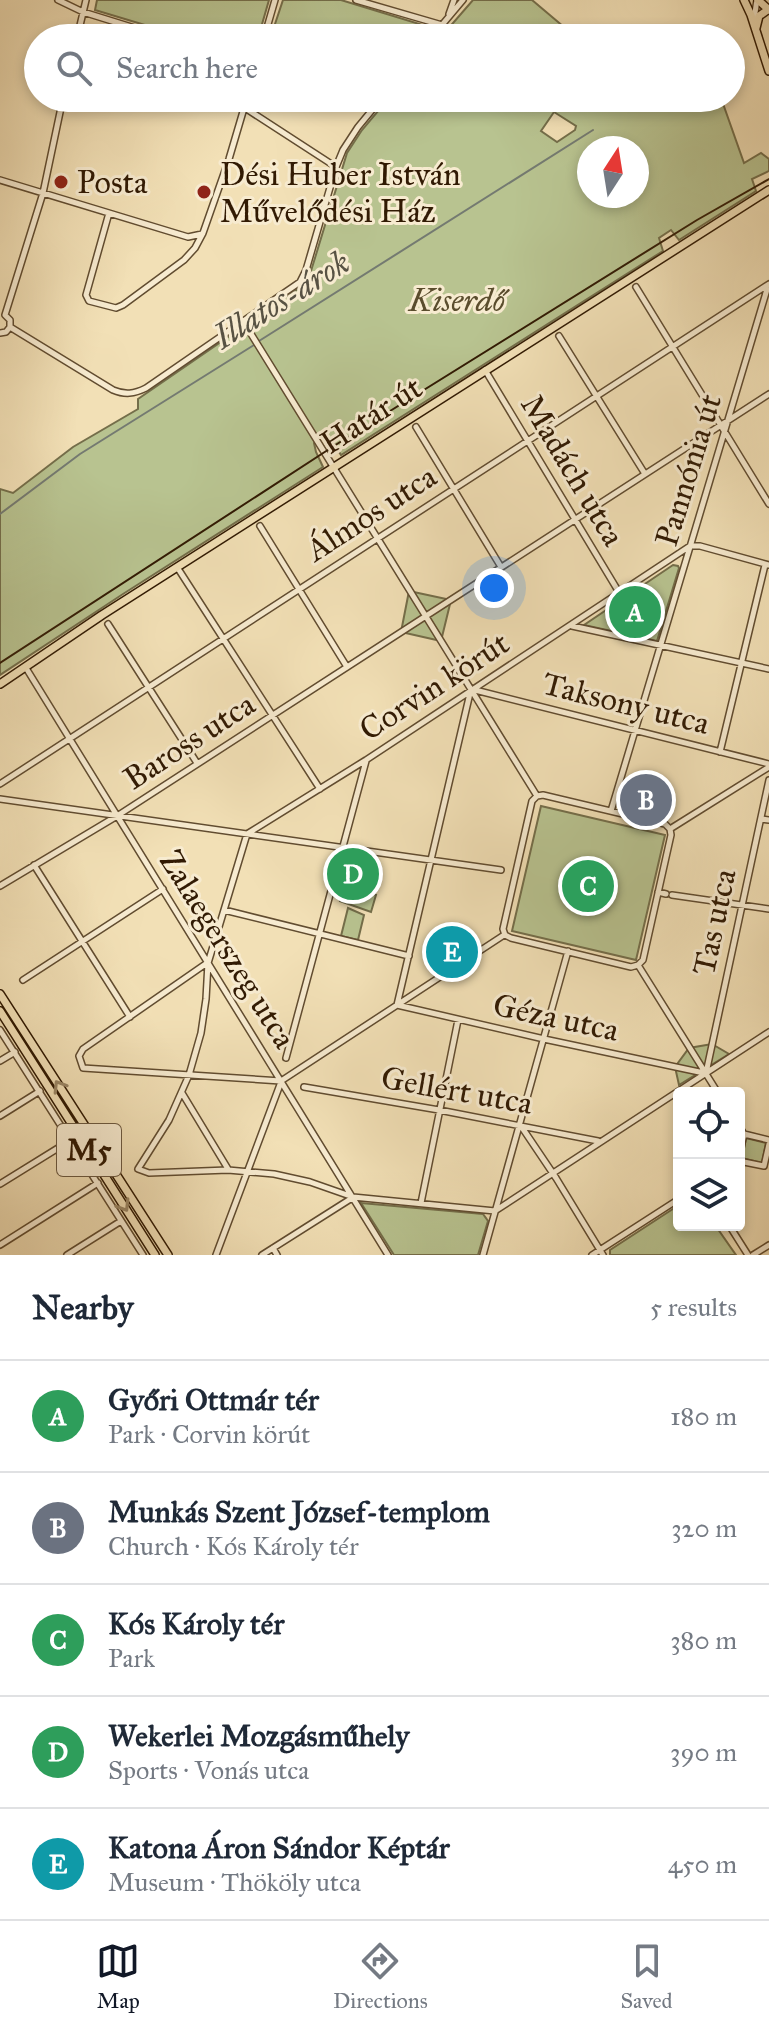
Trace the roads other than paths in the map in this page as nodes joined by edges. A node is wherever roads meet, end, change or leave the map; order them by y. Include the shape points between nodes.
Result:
1 (58, 0) edge
2 (86, 0) edge
3 (275, 0) edge
4 (356, 0) edge
5 (454, 0) edge
6 (463, 0) edge
7 (744, 0) edge
8 (757, 0) edge
9 (769, 9) edge
10 (83, 12) junction
11 (448, 18) junction
12 (753, 22) junction
13 (80, 24) edge
14 (122, 24) edge
15 (268, 24) edge
16 (439, 24) edge
17 (443, 24) edge
18 (756, 31) junction
19 (769, 71) edge
20 (60, 112) edge
21 (244, 112) edge
22 (251, 112) edge
23 (371, 112) edge
24 (336, 167) junction
25 (0, 180) edge
26 (769, 190) edge
27 (43, 193) junction
28 (109, 213) junction
29 (203, 233) junction
30 (769, 283) edge
31 (636, 287) dead end
32 (2, 315) edge
33 (243, 321) junction
34 (10, 327) junction
35 (0, 333) edge
36 (559, 336) dead end
37 (672, 346) junction
38 (485, 370) junction
39 (769, 394) edge
40 (596, 396) junction
41 (729, 420) junction
42 (721, 425) junction
43 (416, 427) dead end
44 (725, 432) junction
45 (527, 440) junction
46 (334, 467) junction
47 (645, 474) junction
48 (453, 489) junction
49 (768, 500) edge
50 (575, 519) junction
51 (260, 526) dead end
52 (378, 538) junction
53 (690, 546) junction
54 (767, 565) edge
55 (177, 567) junction
56 (501, 567) junction
57 (299, 589) junction
58 (620, 594) junction
59 (425, 616) junction
60 (108, 624) dead end
61 (571, 626) junction
62 (223, 638) junction
63 (660, 645) junction
64 (742, 663) junction
65 (347, 667) junction
66 (26, 668) junction
67 (769, 669) edge
68 (0, 684) edge
69 (147, 688) junction
70 (471, 689) junction
71 (272, 715) junction
72 (635, 731) junction
73 (70, 739) junction
74 (720, 752) junction
75 (366, 760) junction
76 (197, 763) junction
77 (769, 765) edge
78 (769, 780) edge
79 (0, 784) edge
80 (320, 789) junction
81 (537, 796) junction
82 (0, 799) edge
83 (611, 811) junction
84 (117, 816) junction
85 (761, 819) junction
86 (769, 820) edge
87 (670, 829) junction
88 (247, 834) junction
89 (342, 848) junction
90 (431, 860) junction
91 (34, 865) junction
92 (516, 872) junction
93 (0, 886) edge
94 (163, 889) junction
95 (658, 892) junction
96 (742, 905) junction
97 (769, 909) edge
98 (224, 910) junction
99 (319, 934) junction
100 (505, 935) junction
101 (83, 942) junction
102 (568, 951) junction
103 (409, 956) junction
104 (208, 963) junction
105 (638, 965) junction
106 (23, 980) dead end
107 (0, 994) edge
108 (397, 1005) junction
109 (0, 1011) edge
110 (130, 1017) junction
111 (458, 1020) junction
112 (0, 1030) edge
113 (769, 1032) edge
114 (544, 1039) junction
115 (15, 1052) junction
116 (286, 1058) dead end
117 (0, 1061) edge
118 (706, 1073) junction
119 (189, 1075) junction
120 (281, 1081) junction
121 (304, 1087) dead end
122 (714, 1087) edge
123 (40, 1091) junction
124 (182, 1093) junction
125 (439, 1110) junction
126 (0, 1116) edge
127 (520, 1126) junction
128 (745, 1134) edge
129 (71, 1140) junction
130 (600, 1141) junction
131 (769, 1142) edge
132 (745, 1161) edge
133 (766, 1169) edge
134 (228, 1170) junction
135 (248, 1171) junction
136 (552, 1172) junction
137 (98, 1183) junction
138 (0, 1184) edge
139 (353, 1197) junction
140 (421, 1203) junction
141 (673, 1203) edge
142 (495, 1211) junction
143 (121, 1221) junction
144 (733, 1231) edge
145 (0, 1245) edge
146 (769, 1245) edge
147 (273, 1248) junction
148 (601, 1252) edge
149 (67, 1255) edge
150 (143, 1255) edge
151 (155, 1255) edge
152 (168, 1255) edge
153 (216, 1255) edge
154 (262, 1255) edge
155 (277, 1255) edge
156 (388, 1255) edge
157 (483, 1255) edge
158 (592, 1255) edge
159 (751, 1255) edge

1 - 10 street
2 - 10 street
3 - 15 street
4 - 16 street
5 - 11 street
6 - 11 street
7 - 12 main road
8 - 9 main road
8 - 12 street
9 - 18 main road via 759,16
10 - 13 street
10 - 14 street
11 - 17 street
12 - 18 main road
18 - 19 main road
20 - 27 street
21 - 29 street
22 - 24 street
23 - 24 street
24 - 33 street via 303,276
25 - 27 street
26 - 38 main road, Határ út
27 - 28 street
27 - 32 street
28 - 29 street via 191,237
28 - 29 street via 86,295 111,308 123,305 184,260
30 - 37 street, Álmos utca
30 - 41 street, Pannónia út
31 - 37 street
32 - 34 street
33 - 34 street via 131,394 108,388
33 - 46 street
34 - 35 street
36 - 40 street
37 - 40 street, Álmos utca
37 - 42 street
38 - 45 street, Madách utca
38 - 46 main road, Határ út
39 - 41 street
40 - 45 street, Álmos utca
40 - 47 street
41 - 42 street
41 - 44 street, Pannónia út
42 - 44 street
42 - 47 street
43 - 48 street
44 - 49 street
44 - 53 street, Pannónia út
45 - 48 street, Álmos utca
45 - 50 street, Madách utca
46 - 52 street
46 - 55 main road, Határ út
47 - 50 street
48 - 52 street, Álmos utca
48 - 56 street
50 - 56 street
50 - 58 street, Madách utca
51 - 57 street
52 - 57 street, Álmos utca
52 - 59 street
53 - 54 street
53 - 58 street, Corvin körút
53 - 63 street, Pannónia út
54 - 64 street
55 - 62 street
55 - 66 main road, Határ út
56 - 59 street, Baross utca
57 - 62 street, Álmos utca
57 - 65 street
58 - 61 street, Corvin körút
59 - 65 street, Baross utca
59 - 70 street
60 - 69 street
61 - 63 street
61 - 70 street, Corvin körút
62 - 69 street, Álmos utca
62 - 71 street
63 - 64 street
63 - 72 street, Pannónia út
64 - 67 street
64 - 74 street
65 - 71 street, Baross utca
66 - 68 main road, Határ út
66 - 73 street, Zalaegerszeg utca
69 - 73 street, Álmos utca
69 - 76 street
70 - 72 street, Taksony utca
70 - 75 street, Corvin körút
70 - 81 street
70 - 90 street
71 - 76 street, Baross utca
71 - 80 street
72 - 74 street, Taksony utca
72 - 83 street, Pannónia út
73 - 79 street, Álmos utca
73 - 84 street, Zalaegerszeg utca
74 - 77 street, Taksony utca
75 - 80 street, Corvin körút
75 - 89 street
76 - 84 street, Baross utca
77 - 87 street
78 - 85 street, Tas utca
80 - 88 street, Corvin körút
81 - 83 street
81 - 92 street
82 - 84 street
83 - 87 street
84 - 88 street
84 - 91 street, Baross utca
84 - 94 street, Zalaegerszeg utca
85 - 86 street
85 - 96 street, Tas utca
87 - 95 street
88 - 89 street
88 - 98 street
89 - 90 street
89 - 99 street
90 - 92 street
90 - 103 street
91 - 93 street, Baross utca
91 - 101 street
92 - 100 street
94 - 101 street
94 - 104 street, Zalaegerszeg utca
95 - 96 street
95 - 105 street
96 - 97 street
96 - 118 street, Tas utca
98 - 99 street
98 - 104 street
99 - 103 street
99 - 116 street
100 - 102 street
100 - 108 street
101 - 106 street
101 - 110 street
102 - 105 street
102 - 114 street
103 - 108 street
104 - 110 street
104 - 119 street via 201,1033
104 - 120 street, Zalaegerszeg utca
105 - 118 street
152 -> 107 main road, M5
108 - 111 street, Géza utca
108 - 120 street
109 -> 151 main road, M5
110 - 119 street via 83,1049 83,1068
111 - 114 street, Géza utca
111 - 125 street
112 - 115 street
113 - 118 street
114 - 118 street, Géza utca
114 - 127 street
115 - 117 street
115 - 123 street
118 - 122 street
118 - 130 street
119 - 120 street
119 - 124 street
120 - 135 street
120 - 139 street, Zalaegerszeg utca
121 - 125 street, Gellért utca
123 - 126 street
123 - 129 street
124 - 134 street
124 - 134 street via 138,1169
125 - 127 street, Gellért utca
125 - 140 street
127 - 130 street, Gellért utca
127 - 136 street
127 - 142 street
128 - 131 street
129 - 137 street
129 - 138 street
130 - 136 street
131 - 133 street
132 - 133 street
134 - 135 street
135 - 139 street via 310,1182
135 - 153 street
136 - 142 street
136 - 148 street
137 - 143 street
137 - 145 street
139 - 140 street
139 - 147 street
139 - 156 street, Zalaegerszeg utca
140 - 142 street
141 - 148 street
142 - 157 street
143 - 149 street
143 - 150 street
144 - 159 street
146 - 159 street
147 - 154 street
147 - 155 street
148 - 158 street

